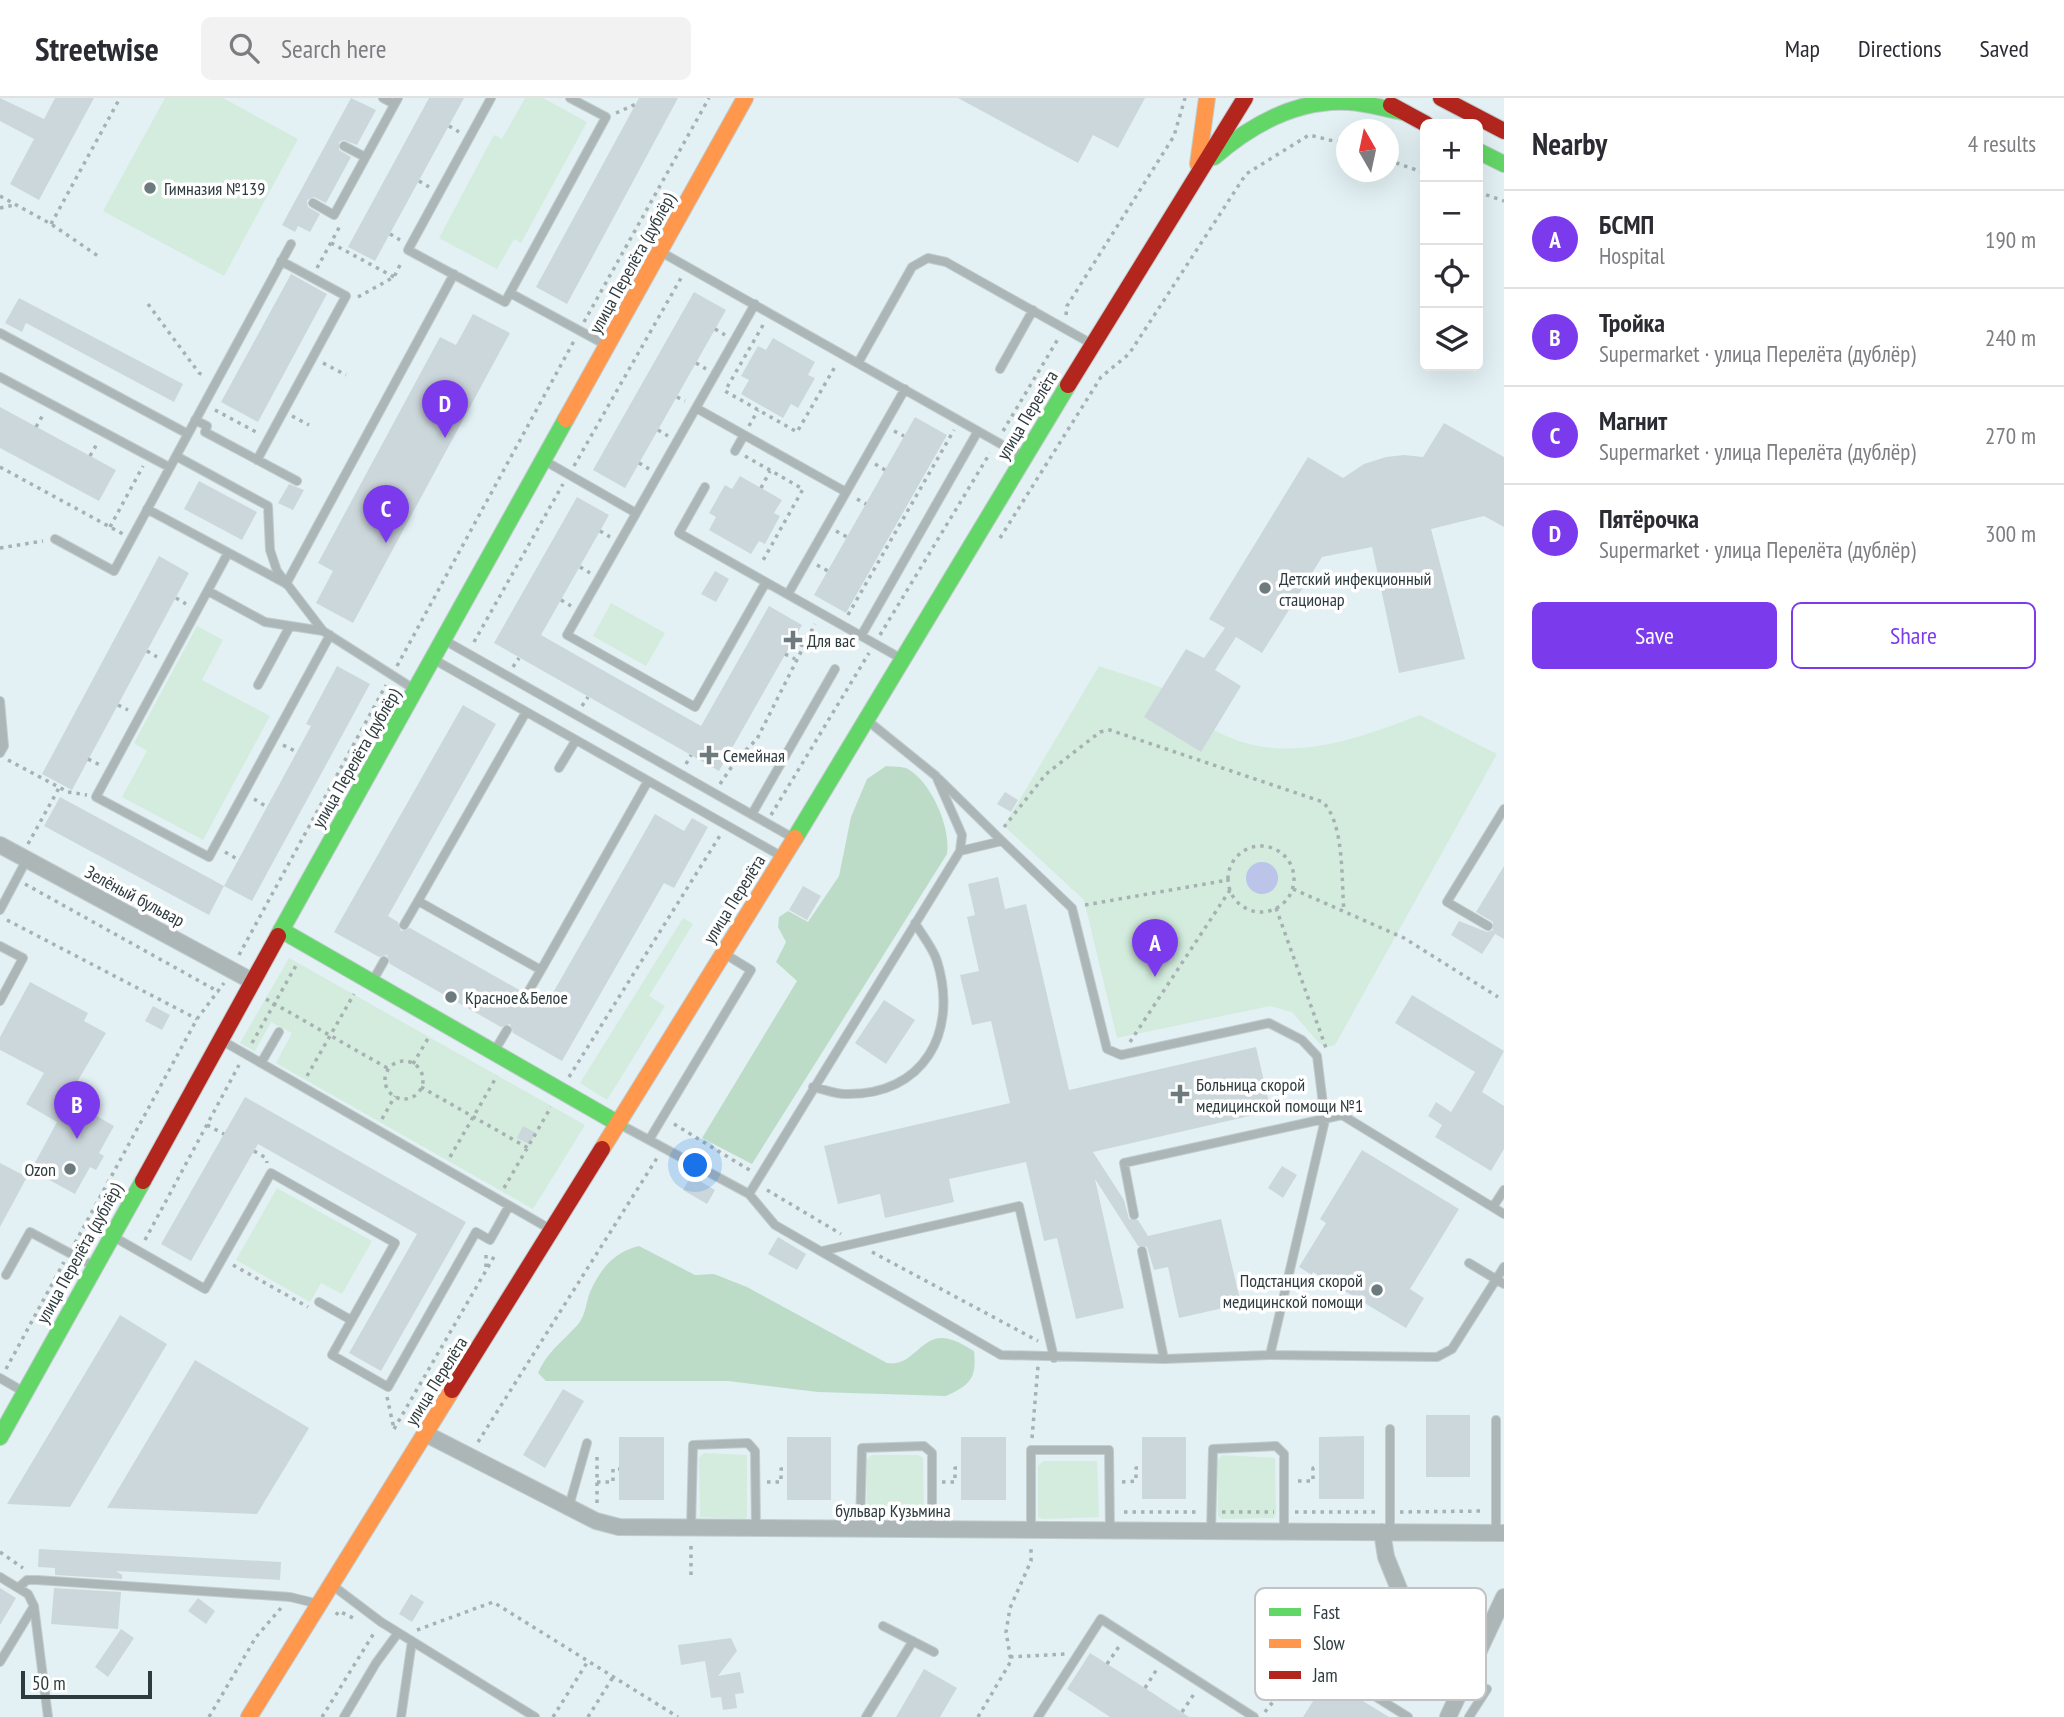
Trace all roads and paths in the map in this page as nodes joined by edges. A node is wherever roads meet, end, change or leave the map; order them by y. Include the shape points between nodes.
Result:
1 (120, 98) edge
2 (383, 98) edge
3 (491, 98) edge
4 (570, 98) edge
5 (709, 98) edge
6 (745, 98) edge
7 (1185, 98) edge
8 (1208, 98) edge
9 (1245, 98) edge
10 (1378, 98) edge
11 (1441, 98) edge
12 (1459, 98) edge
13 (396, 101) edge
14 (636, 104) dead end
15 (1404, 112) junction
16 (606, 117) junction
17 (1420, 121) edge
18 (1498, 128) edge
19 (1336, 142) edge
20 (344, 146) dead end
21 (1483, 152) edge
22 (365, 157) junction
23 (1504, 163) edge
24 (1399, 164) edge
25 (1420, 171) edge
26 (1194, 179) junction
27 (1483, 194) edge
28 (0, 196) edge
29 (1504, 201) edge
30 (313, 203) dead end
31 (16, 205) junction
32 (0, 208) edge
33 (51, 224) junction
34 (331, 243) dead end
35 (290, 244) dead end
36 (408, 250) junction
37 (661, 251) junction
38 (97, 256) dead end
39 (281, 261) junction
40 (454, 274) junction
41 (682, 276) dead end
42 (394, 277) junction
43 (510, 293) junction
44 (346, 296) junction
45 (148, 304) dead end
46 (755, 304) junction
47 (1033, 310) junction
48 (764, 323) dead end
49 (715, 329) dead end
50 (1065, 329) junction
51 (579, 331) junction
52 (0, 333) edge
53 (727, 336) dead end
54 (1092, 344) junction
55 (608, 346) junction
56 (313, 357) junction
57 (696, 363) dead end
58 (858, 363) junction
59 (836, 364) dead end
60 (1000, 369) dead end
61 (708, 370) dead end
62 (199, 373) dead end
63 (346, 375) dead end
64 (0, 377) edge
65 (905, 389) junction
66 (677, 397) dead end
67 (204, 404) junction
68 (693, 405) junction
69 (758, 410) junction
70 (284, 411) junction
71 (44, 413) dead end
72 (195, 420) junction
73 (309, 425) dead end
74 (956, 425) dead end
75 (36, 427) dead end
76 (891, 429) dead end
77 (658, 430) dead end
78 (978, 431) junction
79 (188, 434) junction
80 (744, 435) junction
81 (904, 436) dead end
82 (670, 437) dead end
83 (268, 439) junction
84 (98, 442) dead end
85 (997, 442) junction
86 (735, 451) joint
87 (90, 456) dead end
88 (176, 456) junction
89 (1024, 457) junction
90 (257, 460) junction
91 (544, 460) junction
92 (872, 462) dead end
93 (639, 463) dead end
94 (143, 466) dead end
95 (0, 467) edge
96 (169, 467) junction
97 (651, 470) dead end
98 (885, 470) dead end
99 (770, 471) junction
100 (569, 474) junction
101 (297, 481) dead end
102 (705, 487) dead end
103 (761, 488) dead end
104 (849, 494) junction
105 (866, 504) dead end
106 (147, 509) junction
107 (636, 513) junction
108 (110, 527) junction
109 (834, 529) dead end
110 (600, 531) dead end
111 (847, 537) dead end
112 (131, 538) junction
113 (55, 539) joint
114 (998, 542) dead end
115 (0, 548) edge
116 (605, 550) dead end
117 (228, 553) junction
118 (814, 563) dead end
119 (580, 567) dead end
120 (828, 570) dead end
121 (755, 575) junction
122 (766, 582) junction
123 (286, 584) junction
124 (585, 585) dead end
125 (208, 591) junction
126 (788, 594) junction
127 (579, 596) dead end
128 (561, 600) dead end
129 (573, 607) junction
130 (821, 613) junction
131 (568, 616) dead end
132 (847, 617) dead end
133 (290, 626) junction
134 (327, 633) junction
135 (862, 636) junction
136 (444, 640) junction
137 (793, 640) dead end
138 (473, 644) dead end
139 (875, 644) junction
140 (803, 646) junction
141 (785, 654) dead end
142 (519, 658) dead end
143 (433, 659) junction
144 (795, 659) junction
145 (902, 659) junction
146 (513, 667) dead end
147 (396, 668) dead end
148 (835, 669) dead end
149 (387, 684) dead end
150 (258, 685) dead end
151 (416, 691) junction
152 (588, 697) dead end
153 (0, 701) edge
154 (583, 706) dead end
155 (526, 712) junction
156 (867, 720) junction
157 (576, 740) junction
158 (0, 754) edge
159 (691, 755) dead end
160 (686, 764) dead end
161 (559, 768) dead end
162 (936, 776) junction
163 (648, 781) junction
164 (720, 784) dead end
165 (59, 788) junction
166 (96, 797) junction
167 (1504, 809) edge
168 (752, 814) junction
169 (767, 823) junction
170 (726, 825) junction
171 (794, 839) junction
172 (999, 839) junction
173 (0, 845) edge
174 (960, 851) junction
175 (783, 857) junction
176 (24, 858) junction
177 (16, 879) junction
178 (1228, 880) junction
179 (1293, 889) junction
180 (1230, 890) junction
181 (418, 901) junction
182 (1072, 908) junction
183 (1276, 908) junction
184 (0, 910) edge
185 (1343, 911) junction
186 (0, 916) edge
187 (915, 923) junction
188 (404, 925) dead end
189 (1488, 926) dead end
190 (281, 930) junction
191 (307, 945) junction
192 (0, 946) edge
193 (723, 954) junction
194 (384, 961) dead end
195 (231, 969) junction
196 (541, 970) junction
197 (368, 980) junction
198 (252, 981) junction
199 (219, 992) junction
200 (527, 994) dead end
201 (1498, 997) dead end
202 (0, 1001) edge
203 (274, 1004) junction
204 (197, 1019) junction
205 (438, 1020) junction
206 (506, 1030) dead end
207 (279, 1032) dead end
208 (330, 1036) junction
209 (220, 1040) junction
210 (245, 1054) junction
211 (1121, 1055) junction
212 (500, 1056) junction
213 (1317, 1056) junction
214 (261, 1063) junction
215 (413, 1064) junction
216 (389, 1069) junction
217 (301, 1087) junction
218 (421, 1087) junction
219 (813, 1087) junction
220 (561, 1091) junction
221 (395, 1096) junction
222 (473, 1116) junction
223 (1325, 1120) junction
224 (619, 1124) junction
225 (207, 1125) junction
226 (376, 1130) junction
227 (224, 1134) dead end
228 (649, 1140) junction
229 (528, 1148) junction
230 (664, 1148) junction
231 (254, 1151) dead end
232 (444, 1168) junction
233 (271, 1173) junction
234 (1504, 1190) edge
235 (749, 1194) junction
236 (498, 1199) junction
237 (509, 1206) junction
238 (1493, 1207) junction
239 (1504, 1214) edge
240 (1134, 1215) dead end
241 (552, 1231) junction
242 (111, 1235) junction
243 (486, 1238) junction
244 (139, 1251) junction
245 (822, 1251) junction
246 (1142, 1251) dead end
247 (69, 1253) junction
248 (495, 1255) dead end
249 (222, 1258) junction
250 (1469, 1263) dead end
251 (94, 1266) junction
252 (1504, 1267) edge
253 (486, 1270) junction
254 (6, 1275) dead end
255 (1500, 1281) edge
256 (319, 1302) dead end
257 (313, 1310) dead end
258 (351, 1320) junction
259 (1270, 1356) junction
260 (1054, 1358) junction
261 (1164, 1359) junction
262 (1038, 1371) dead end
263 (0, 1379) edge
264 (24, 1392) junction
265 (387, 1407) dead end
266 (1496, 1420) dead end
267 (1390, 1429) dead end
268 (426, 1434) junction
269 (1032, 1436) dead end
270 (0, 1437) edge
271 (481, 1438) dead end
272 (587, 1443) joint
273 (961, 1468) dead end
274 (1142, 1468) dead end
275 (1319, 1468) dead end
276 (619, 1469) dead end
277 (787, 1469) dead end
278 (1298, 1481) dead end
279 (597, 1482) junction
280 (765, 1482) dead end
281 (940, 1482) dead end
282 (1120, 1482) dead end
283 (569, 1506) junction
284 (597, 1508) dead end
285 (1496, 1511) junction
286 (1390, 1512) junction
287 (756, 1528) junction
288 (860, 1529) junction
289 (932, 1530) junction
290 (1031, 1530) junction
291 (1110, 1531) junction
292 (1210, 1531) junction
293 (1284, 1532) junction
294 (1386, 1532) junction
295 (1500, 1533) edge
296 (691, 1534) junction
297 (0, 1552) edge
298 (691, 1575) dead end
299 (0, 1577) edge
300 (27, 1580) junction
301 (332, 1585) junction
302 (18, 1588) junction
303 (1399, 1588) edge
304 (290, 1597) junction
305 (1504, 1597) edge
306 (319, 1605) junction
307 (34, 1606) junction
308 (381, 1622) junction
309 (883, 1626) dead end
310 (400, 1634) junction
311 (1486, 1635) edge
312 (412, 1641) junction
313 (913, 1642) junction
314 (1120, 1645) dead end
315 (934, 1652) dead end
316 (1077, 1656) junction
317 (1009, 1657) junction
318 (588, 1661) junction
319 (0, 1662) edge
320 (1107, 1664) dead end
321 (1157, 1669) dead end
322 (613, 1676) junction
323 (1145, 1688) dead end
324 (1195, 1693) dead end
325 (1273, 1700) edge
326 (1381, 1700) edge
327 (1456, 1700) edge
328 (1480, 1700) edge
329 (1269, 1706) dead end
330 (1182, 1712) dead end
331 (48, 1717) edge
332 (209, 1717) edge
333 (249, 1717) edge
334 (322, 1717) edge
335 (344, 1717) edge
336 (401, 1717) edge
337 (535, 1717) edge
338 (553, 1717) edge
339 (588, 1717) edge
340 (678, 1717) edge
341 (866, 1717) edge
342 (978, 1717) edge
343 (1038, 1717) edge
344 (1254, 1717) edge
345 (1408, 1717) edge
346 (1448, 1717) edge
347 (1469, 1717) edge

1 - 33 path
2 - 13 lane
3 - 36 lane
4 - 16 lane
5 - 51 path
6 - 37 main road, улица Перелёта (дублёр)
7 - 50 path via 1174,136 1067,306
8 - 26 main road
9 - 26 main road, улица Перелёта
10 - 15 main road
11 - 18 main road
12 - 18 main road
13 - 22 lane
14 - 16 path
15 - 17 main road
15 - 26 main road via 1342,102 1302,105 1243,134
16 - 43 lane
19 - 114 path via 1309,135 1246,174 1129,354 1101,377
20 - 22 lane
21 - 23 main road
22 - 30 lane via 334,215
24 - 25 path
26 - 54 main road, улица Перелёта
27 - 29 path
28 - 31 path
31 - 32 path
31 - 33 path
33 - 38 path
34 - 42 path
35 - 39 lane
36 - 40 lane
36 - 42 path
37 - 46 lane
37 - 55 main road, улица Перелёта (дублёр)
39 - 44 lane
39 - 67 lane
40 - 43 lane via 505,302
40 - 123 lane
41 - 100 path
42 - 44 path via 357,298
43 - 51 lane
44 - 56 lane
45 - 62 path
46 - 58 lane
46 - 68 lane
47 - 50 lane
47 - 58 lane via 946,262 928,258 912,267
47 - 60 lane
48 - 69 path via 725,391
49 - 53 path
50 - 54 lane
50 - 85 path
51 - 55 lane
51 - 147 path
52 - 79 lane
54 - 89 main road, улица Перелёта
55 - 91 main road, улица Перелёта (дублёр)
56 - 63 path
56 - 70 lane
57 - 61 path
58 - 65 lane
59 - 69 path via 797,432
64 - 96 lane
65 - 78 lane
65 - 104 lane
66 - 68 path
67 - 72 lane
67 - 83 path
68 - 80 lane
68 - 107 lane
69 - 80 path
70 - 73 path
70 - 83 lane
71 - 75 path
72 - 79 lane
72 - 90 lane via 207,426 205,432
74 - 132 path
76 - 81 path
77 - 82 path
78 - 85 lane
78 - 135 lane
79 - 88 lane
80 - 86 lane
80 - 104 lane
83 - 90 lane
84 - 87 path
85 - 89 lane
85 - 139 path
86 - 99 path
88 - 96 lane
88 - 123 lane via 268,506 270,550
89 - 145 main road, улица Перелёта
90 - 101 lane
91 - 100 lane
91 - 136 main road, улица Перелёта (дублёр)
92 - 98 path
93 - 97 path
94 - 108 path
95 - 108 path
96 - 106 lane
99 - 103 path
99 - 121 path via 803,489
100 - 107 lane
100 - 138 path
102 - 121 lane via 679,533
104 - 105 path
104 - 126 lane
106 - 112 lane
106 - 117 lane
107 - 122 lane via 567,635 695,707
108 - 112 path
109 - 111 path
110 - 116 path via 612,538
112 - 113 lane via 114,571
113 - 115 path
117 - 123 lane
117 - 125 lane
118 - 120 path
119 - 124 path via 592,573
121 - 122 lane
122 - 126 lane
123 - 134 lane
125 - 133 lane via 265,622
125 - 166 lane
126 - 130 lane
127 - 129 path
128 - 129 path
129 - 131 path
130 - 135 lane
130 - 140 path
133 - 134 lane
133 - 150 lane
134 - 151 lane
134 - 166 lane via 209,858
135 - 139 lane
136 - 143 main road, улица Перелёта (дублёр)
136 - 168 lane
137 - 140 path
139 - 145 lane
139 - 169 path
140 - 144 path
141 - 144 path
142 - 146 path
143 - 151 main road, улица Перелёта (дублёр)
143 - 155 lane
144 - 164 path via 757,739
145 - 156 main road, улица Перелёта
148 - 168 lane
149 - 195 path
151 - 190 main road, улица Перелёта (дублёр)
152 - 154 path
153 - 158 lane via 4,746
155 - 157 lane
155 - 181 lane
156 - 162 lane
156 - 171 main road, улица Перелёта
157 - 161 lane
157 - 163 lane
158 - 165 path
159 - 160 path
162 - 172 lane
162 - 174 lane via 962,835
163 - 170 lane
163 - 196 lane
165 - 166 path
165 - 176 path
167 - 189 lane via 1447,902
168 - 169 lane
169 - 171 lane
170 - 175 lane
170 - 220 path
171 - 175 main road, улица Перелёта
172 - 174 lane
172 - 182 lane
172 - 185 path via 1046,774 1100,732 1110,730 1324,803 1337,826
173 - 176 street, Зелёный бульвар
174 - 187 lane
175 - 193 main road, улица Перелёта
176 - 177 lane
176 - 195 street, Зелёный бульвар
177 - 184 lane
177 - 199 path
178 - 179 path via 1235,858 1255,846 1266,846 1293,866
178 - 180 path
178 - 182 path
179 - 183 path via 1287,901
179 - 185 path
180 - 183 path via 1249,910
180 - 211 path
181 - 188 lane
181 - 196 lane
182 - 211 lane via 1107,1049
183 - 213 path via 1326,1047
185 - 201 path via 1404,938
186 - 204 path
187 - 219 lane
187 - 219 lane via 937,959 944,1004 940,1038 919,1070 882,1090 844,1094
190 - 191 main road
190 - 198 main road, улица Перелёта (дублёр)
191 - 197 main road
191 - 203 path
192 - 202 lane via 23,958
193 - 224 main road, улица Перелёта
193 - 228 lane via 751,970
194 - 197 lane
195 - 198 street, Зелёный бульвар
195 - 199 path
196 - 200 lane
197 - 205 main road
197 - 208 path
198 - 203 path
198 - 209 main road, улица Перелёта (дублёр)
199 - 204 path
203 - 208 path
203 - 210 path
204 - 247 path
205 - 212 main road
205 - 215 path
206 - 212 lane
207 - 214 lane
208 - 216 path
208 - 217 path
209 - 210 lane
209 - 242 main road, улица Перелёта (дублёр)
210 - 214 lane
210 - 225 path
211 - 213 lane via 1269,1023 1302,1040
212 - 220 main road
212 - 222 path
213 - 223 lane
214 - 217 lane
215 - 216 path via 398,1062
215 - 218 path via 423,1076
216 - 221 path via 385,1081
217 - 226 lane
218 - 221 path via 413,1096
218 - 222 path
219 - 235 lane
220 - 224 main road
220 - 229 path
221 - 226 path
222 - 229 path
222 - 232 path
223 - 238 lane via 1342,1115
223 - 240 lane via 1124,1163
223 - 259 lane
224 - 228 lane
224 - 241 main road, улица Перелёта
225 - 227 path
225 - 244 path
226 - 232 lane
228 - 230 lane
229 - 236 path
230 - 235 lane
230 - 271 path
231 - 233 path via 266,1158
232 - 236 lane
233 - 249 lane
233 - 258 lane via 395,1243
234 - 238 lane
235 - 245 lane via 775,1225
236 - 237 lane
237 - 241 lane
237 - 243 lane via 490,1240
238 - 239 lane
241 - 268 main road, улица Перелёта
242 - 244 lane
242 - 251 main road, улица Перелёта (дублёр)
243 - 253 path
243 - 258 lane via 476,1232 388,1387 332,1355
244 - 249 lane via 205,1289
245 - 260 lane via 1000,1355
245 - 260 lane via 1019,1206
246 - 261 lane
247 - 251 lane
247 - 254 lane via 30,1232
247 - 263 path
248 - 253 path
249 - 257 path
250 - 255 lane
251 - 264 main road, улица Перелёта (дублёр)
252 - 255 lane
253 - 265 path via 394,1429
255 - 259 lane via 1444,1355
256 - 258 lane
259 - 261 lane
260 - 261 lane
262 - 269 path
263 - 264 lane
264 - 270 main road, улица Перелёта (дублёр)
266 - 285 lane
267 - 286 lane
268 - 283 street, бульвар Кузьмина
268 - 301 main road, улица Перелёта
272 - 279 path via 597,1443
272 - 283 lane
273 - 281 path via 956,1468 955,1482
274 - 282 path via 1136,1468 1136,1481
275 - 278 path via 1313,1468 1313,1481
276 - 279 path via 613,1469 613,1482
277 - 280 path via 780,1469 780,1482
279 - 284 path
283 - 296 street, бульвар Кузьмина via 619,1527
285 - 286 path
285 - 295 lane
286 - 294 lane
287 - 288 street, бульвар Кузьмина
287 - 296 street, бульвар Кузьмина
287 - 296 lane via 755,1451 748,1443 693,1446
288 - 289 street, бульвар Кузьмина
288 - 289 lane via 862,1448 924,1446 932,1453
289 - 290 street, бульвар Кузьмина
290 - 291 street, бульвар Кузьмина
290 - 291 lane via 1031,1450 1109,1446
290 - 317 path via 1031,1561 1010,1608 1006,1632
291 - 292 street, бульвар Кузьмина
292 - 293 street, бульвар Кузьмина
292 - 293 lane via 1213,1449 1276,1446 1283,1454
293 - 294 street, бульвар Кузьмина
294 - 295 street, бульвар Кузьмина
294 - 303 street via 1386,1557
296 - 298 path
297 - 300 path via 22,1566
299 - 302 lane
300 - 302 lane
300 - 304 lane
301 - 306 main road, улица Перелёта
301 - 308 lane
302 - 307 lane via 29,1594
304 - 306 lane
304 - 332 path via 256,1637
305 - 311 street
306 - 333 main road, улица Перелёта
307 - 319 lane
307 - 331 lane
308 - 310 lane
308 - 334 path
309 - 313 lane
310 - 312 lane
310 - 318 path via 493,1602
310 - 335 lane
312 - 336 lane
312 - 337 lane
313 - 315 lane
313 - 341 lane
314 - 320 path
316 - 317 path via 1059,1652
316 - 343 lane
316 - 344 lane via 1101,1619
317 - 342 path
318 - 322 path
318 - 338 path
321 - 323 path
322 - 339 path
322 - 340 path
324 - 330 path
325 - 329 path
326 - 345 lane
327 - 346 street
328 - 347 lane

